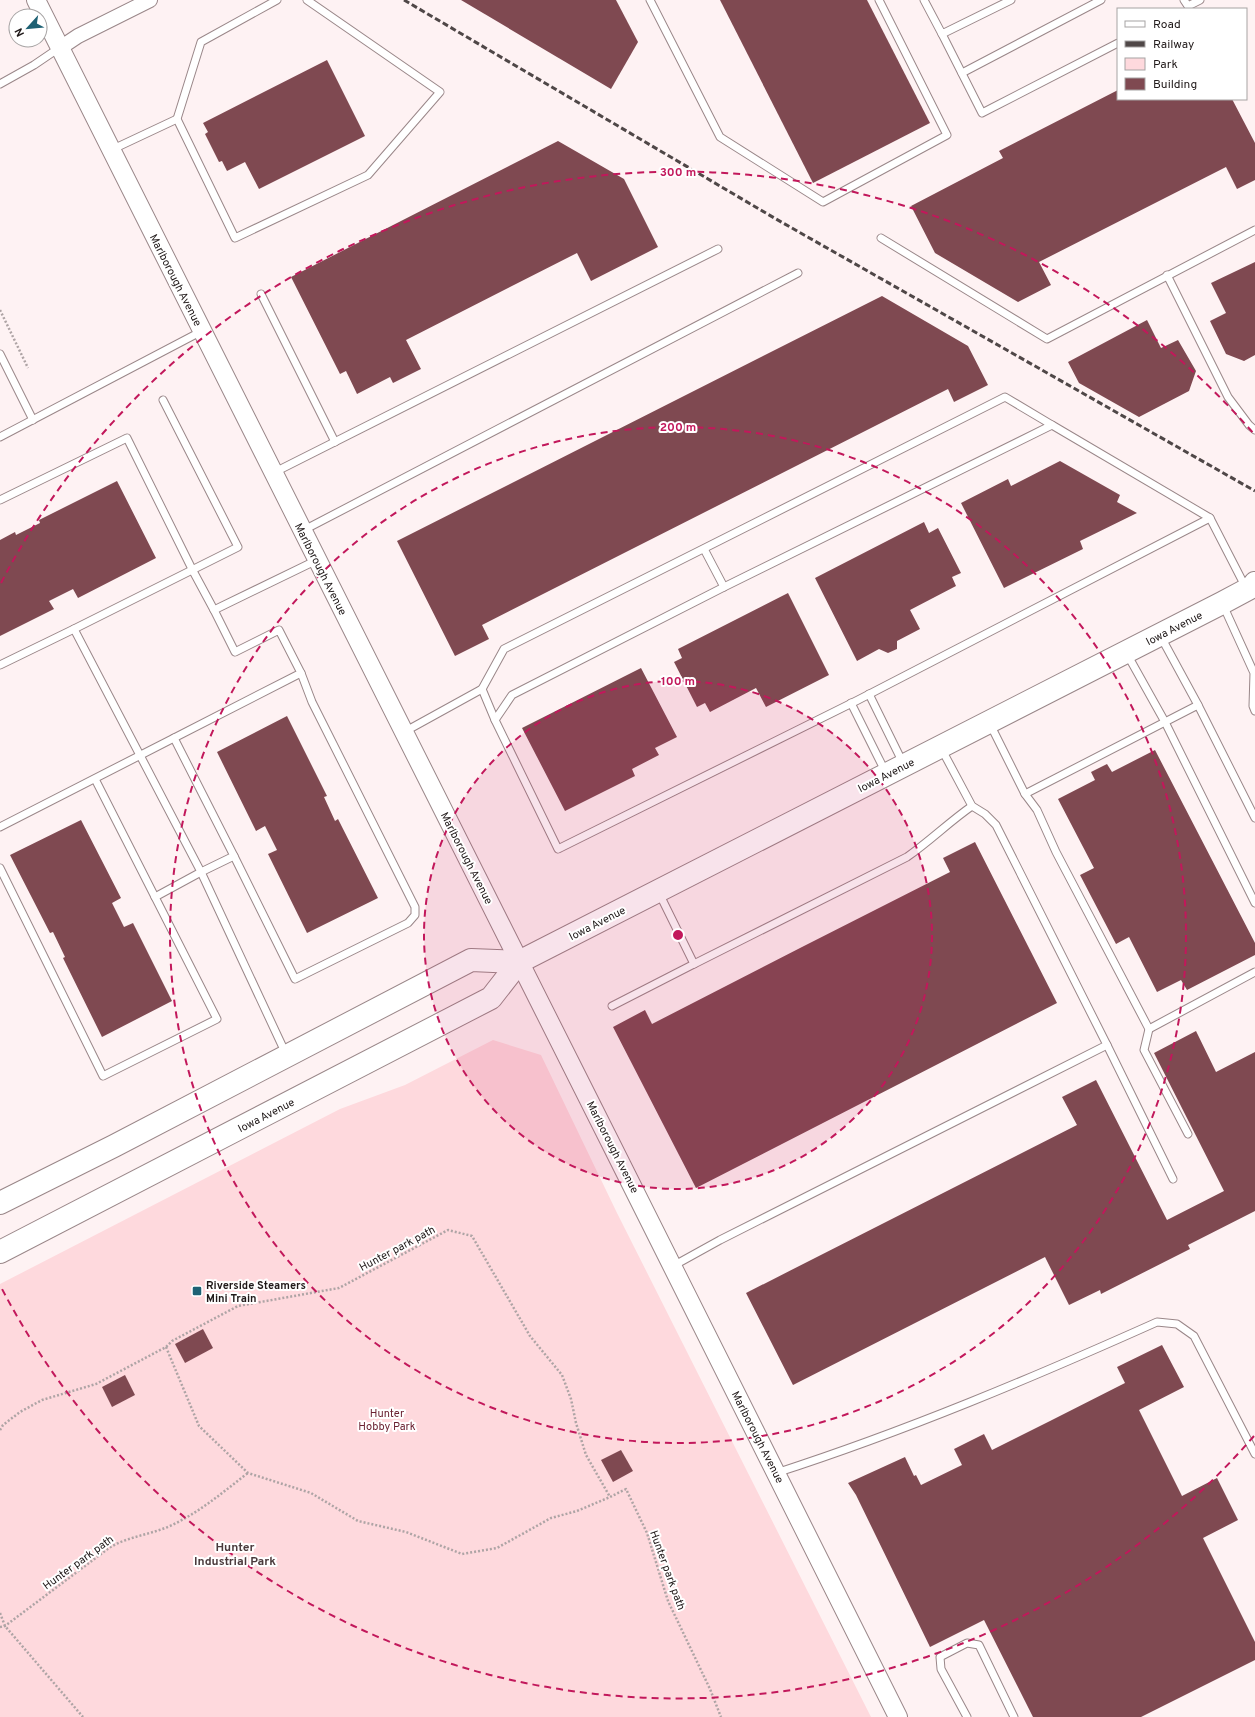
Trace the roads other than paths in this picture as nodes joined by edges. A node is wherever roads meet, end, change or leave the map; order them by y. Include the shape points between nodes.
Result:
1 (36, 0) edge
2 (150, 0) edge
3 (277, 0) edge
4 (307, 0) edge
5 (650, 0) edge
6 (879, 0) edge
7 (924, 0) edge
8 (1010, 0) edge
9 (1101, 0) edge
10 (1200, 0) edge
11 (1185, 5) edge
12 (942, 34) junction
13 (1117, 44) edge
14 (60, 48) junction
15 (962, 73) junction
16 (0, 84) edge
17 (177, 119) junction
18 (111, 150) junction
19 (1255, 230) edge
20 (881, 238) dead end
21 (718, 249) dead end
22 (798, 273) dead end
23 (1167, 275) junction
24 (261, 294) dead end
25 (202, 331) junction
26 (0, 354) edge
27 (163, 400) dead end
28 (33, 420) junction
29 (1052, 425) junction
30 (1255, 430) edge
31 (0, 437) edge
32 (335, 442) junction
33 (273, 473) junction
34 (0, 500) edge
35 (1210, 518) junction
36 (302, 531) junction
37 (704, 549) junction
38 (317, 560) junction
39 (193, 571) junction
40 (724, 587) junction
41 (1252, 587) edge
42 (1222, 603) junction
43 (214, 610) junction
44 (74, 629) junction
45 (1160, 635) junction
46 (1126, 652) junction
47 (0, 665) edge
48 (301, 673) junction
49 (482, 689) junction
50 (869, 694) junction
51 (851, 703) junction
52 (1198, 705) junction
53 (1255, 711) edge
54 (495, 720) junction
55 (989, 722) junction
56 (1165, 722) junction
57 (404, 732) junction
58 (174, 738) junction
59 (940, 747) junction
60 (140, 756) junction
61 (895, 770) junction
62 (95, 779) junction
63 (1025, 794) junction
64 (972, 806) junction
65 (1255, 818) edge
66 (0, 827) edge
67 (234, 856) junction
68 (0, 868) edge
69 (201, 872) junction
70 (658, 892) junction
71 (155, 897) junction
72 (1255, 903) edge
73 (519, 962) junction
74 (694, 964) junction
75 (1255, 972) edge
76 (612, 1006) dead end
77 (1149, 1029) junction
78 (1107, 1044) junction
79 (287, 1056) junction
80 (1188, 1134) dead end
81 (1173, 1179) dead end
82 (0, 1203) edge
83 (0, 1252) edge
84 (673, 1266) junction
85 (1255, 1454) edge
86 (776, 1473) junction
87 (898, 1717) edge
88 (967, 1717) edge
89 (1014, 1717) edge

1 - 14 street, Marlborough Avenue
2 - 14 street via 78,36
3 - 17 lane via 201,42
4 - 17 lane via 440,92 368,175 235,238
5 - 6 lane via 720,137 823,202 947,135
7 - 12 lane
8 - 12 lane
9 - 15 lane
10 - 11 lane
12 - 15 lane
13 - 15 lane via 982,113
14 - 16 lane via 34,66
14 - 18 street, Marlborough Avenue
17 - 18 lane
18 - 25 street, Marlborough Avenue
19 - 23 lane
20 - 23 lane via 1047,339
21 - 32 lane
22 - 36 lane
23 - 30 lane via 1228,398
24 - 32 lane
25 - 28 lane
25 - 33 street, Marlborough Avenue
26 - 28 lane
27 - 39 lane via 238,547
28 - 31 lane
29 - 35 lane
29 - 37 lane via 1005,397
29 - 40 lane
32 - 33 lane
33 - 36 street, Marlborough Avenue
34 - 39 lane via 126,438
35 - 41 lane
35 - 50 lane
36 - 38 street, Marlborough Avenue
37 - 40 lane
37 - 49 lane via 504,649
38 - 43 lane
38 - 57 street, Marlborough Avenue
39 - 43 lane
39 - 44 lane
40 - 54 lane via 512,695
41 - 42 main road, Iowa Avenue
42 - 45 main road, Iowa Avenue
42 - 53 lane via 1254,673
43 - 48 lane via 235,652 279,630
44 - 47 lane
44 - 60 lane
45 - 46 main road, Iowa Avenue
45 - 52 lane
46 - 55 main road, Iowa Avenue
46 - 56 lane
48 - 58 lane
48 - 67 lane via 312,702 415,907 415,915 408,923 295,979
49 - 54 lane
49 - 57 lane
50 - 51 lane
50 - 61 lane
51 - 54 lane via 558,849
51 - 61 lane
52 - 56 lane
52 - 65 lane
55 - 59 main road, Iowa Avenue
55 - 63 lane
56 - 63 lane
56 - 72 lane
57 - 73 street, Marlborough Avenue
58 - 60 lane
58 - 67 lane
59 - 61 main road, Iowa Avenue
59 - 64 lane
60 - 62 lane
60 - 69 lane
61 - 70 main road, Iowa Avenue
62 - 66 lane
62 - 71 lane
63 - 77 lane via 1037,810 1056,852
64 - 74 lane via 907,857
64 - 78 lane via 996,825
67 - 69 lane
68 - 71 lane via 103,1076 217,1019
69 - 71 lane
69 - 79 lane
70 - 73 main road, Iowa Avenue
70 - 74 lane
73 - 79 main road, Iowa Avenue via 471,960
73 - 83 main road, Iowa Avenue via 491,998
73 - 84 street, Marlborough Avenue
74 - 76 lane
75 - 77 lane
77 - 80 lane via 1144,1050
78 - 81 lane
78 - 84 lane
79 - 82 main road, Iowa Avenue
84 - 86 street, Marlborough Avenue
85 - 86 lane via 1194,1336 1177,1324 1157,1322 966,1404 848,1450
86 - 87 street, Marlborough Avenue
88 - 89 lane via 941,1669 940,1657 967,1643 980,1645

